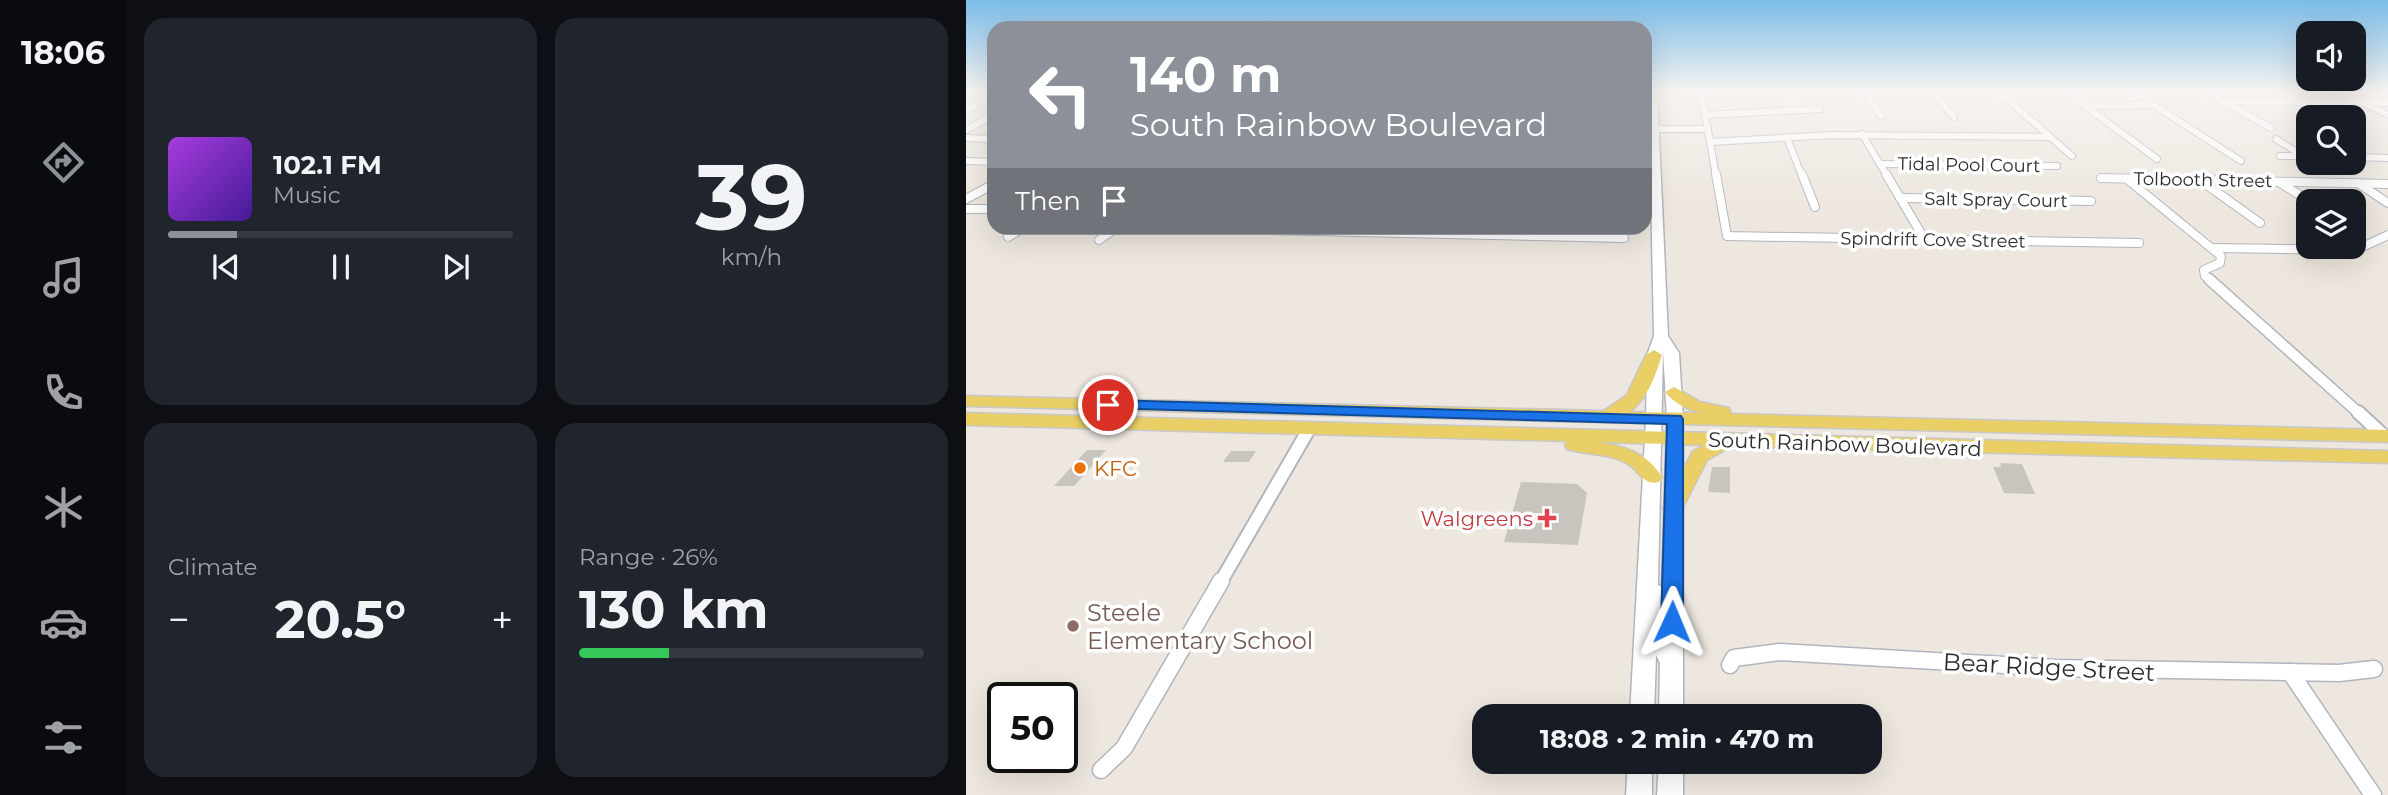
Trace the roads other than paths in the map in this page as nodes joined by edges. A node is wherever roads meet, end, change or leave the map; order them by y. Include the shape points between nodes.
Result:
1 (2040, 128) edge
2 (2115, 128) edge
3 (2189, 128) edge
4 (1652, 129) edge
5 (1708, 129) joint
6 (1862, 134) junction
7 (2050, 137) junction
8 (966, 138) edge
9 (987, 138) edge
10 (1787, 138) junction
11 (2276, 139) dead end
12 (1711, 142) junction
13 (2296, 150) edge
14 (2072, 156) dead end
15 (2280, 156) dead end
16 (2296, 156) edge
17 (2366, 157) edge
18 (2388, 158) edge
19 (2157, 159) dead end
20 (2241, 161) dead end
21 (966, 162) edge
22 (987, 162) edge
23 (1880, 164) junction
24 (1652, 166) edge
25 (2057, 166) dead end
26 (2101, 178) dead end
27 (2127, 179) junction
28 (2200, 180) junction
29 (2278, 182) junction
30 (2358, 183) junction
31 (2388, 184) edge
32 (987, 188) edge
33 (2296, 193) edge
34 (1900, 198) junction
35 (966, 199) edge
36 (2091, 201) dead end
37 (2388, 203) edge
38 (1815, 207) dead end
39 (966, 209) edge
40 (987, 209) edge
41 (2260, 223) dead end
42 (1011, 235) edge
43 (1106, 235) edge
44 (1540, 235) edge
45 (2388, 235) edge
46 (1008, 237) dead end
47 (1624, 238) dead end
48 (1099, 240) dead end
49 (1925, 240) junction
50 (2139, 243) dead end
51 (2213, 248) junction
52 (1661, 335) junction
53 (1654, 355) junction
54 (1674, 392) junction
55 (966, 401) edge
56 (1057, 404) junction
57 (1318, 409) junction
58 (1413, 412) junction
59 (1606, 418) junction
60 (966, 419) edge
61 (1654, 419) junction
62 (1675, 419) junction
63 (1749, 421) junction
64 (1219, 427) junction
65 (1309, 429) junction
66 (2062, 429) junction
67 (2176, 432) junction
68 (1515, 434) junction
69 (2386, 435) edge
70 (1653, 439) junction
71 (1675, 439) junction
72 (1728, 442) junction
73 (1943, 447) junction
74 (2085, 450) junction
75 (2323, 456) junction
76 (2388, 457) edge
77 (1652, 477) junction
78 (1673, 508) junction
79 (1648, 591) junction
80 (1730, 665) dead end
81 (1671, 668) junction
82 (2374, 670) dead end
83 (2290, 672) junction
84 (1643, 704) edge
85 (1671, 704) edge
86 (1101, 770) dead end
87 (1640, 774) edge
88 (1671, 774) edge
89 (1639, 795) edge
90 (1670, 795) edge
91 (2373, 795) edge

1 - 7 street
2 - 19 street
3 - 20 street
4 - 5 street
5 - 12 street
6 - 7 street
6 - 10 street
6 - 23 street
7 - 14 street
8 - 9 street
10 - 12 street
10 - 38 street
11 - 13 street
12 - 49 street, Spindrift Cove Street via 1727,236
15 - 16 street
17 - 18 street
21 - 22 street
23 - 25 street, Tidal Pool Court
23 - 34 street
24 - 52 main road
26 - 27 street, Tolbooth Street
27 - 28 street, Tolbooth Street
27 - 51 street
28 - 29 street, Tolbooth Street
28 - 41 street
29 - 30 street, Tolbooth Street
29 - 33 street
30 - 31 street, Tolbooth Street
30 - 37 street
32 - 35 street
34 - 36 street, Salt Spray Court
34 - 49 street
39 - 40 street
42 - 46 street
43 - 48 street
44 - 47 street
45 - 51 street via 2356,250
49 - 50 street, Spindrift Cove Street
51 - 69 street via 2221,256 2220,263 2204,270 2205,276
52 - 53 main road
52 - 54 main road via 1672,353
53 - 59 main road via 1637,397
53 - 61 main road
54 - 62 main road
54 - 63 main road via 1694,406
55 - 56 main road, South Rainbow Boulevard
56 - 57 main road, South Rainbow Boulevard
56 - 60 main road
57 - 58 main road, South Rainbow Boulevard
57 - 64 main road via 1294,419 1254,419
58 - 59 main road, South Rainbow Boulevard
58 - 65 main road via 1375,421 1327,422
59 - 61 main road, South Rainbow Boulevard
60 - 64 main road, South Rainbow Boulevard
61 - 62 main road, South Rainbow Boulevard
61 - 70 main road
62 - 63 main road, South Rainbow Boulevard
62 - 71 main road
63 - 66 main road, South Rainbow Boulevard
64 - 65 main road, South Rainbow Boulevard
65 - 68 main road, South Rainbow Boulevard
65 - 86 street via 1124,748
66 - 67 main road, South Rainbow Boulevard
66 - 73 main road via 2054,437 1978,439
67 - 69 main road, South Rainbow Boulevard
67 - 74 main road via 2138,440 2096,440
68 - 70 main road, South Rainbow Boulevard
68 - 77 main road via 1631,457
69 - 75 main road via 2381,446 2337,446
70 - 71 main road, South Rainbow Boulevard
70 - 77 main road
71 - 72 main road, South Rainbow Boulevard
71 - 78 main road
72 - 73 main road, South Rainbow Boulevard
72 - 78 main road via 1700,456
73 - 74 main road, South Rainbow Boulevard
74 - 75 main road, South Rainbow Boulevard
75 - 76 main road, South Rainbow Boulevard
77 - 79 main road
78 - 81 main road
79 - 81 main road via 1658,594 1661,642
79 - 84 main road
80 - 83 street, Bear Ridge Street via 1734,658 1771,652 2099,671
81 - 85 main road
82 - 83 street, Bear Ridge Street
83 - 91 street
87 - 89 main road
88 - 90 main road

